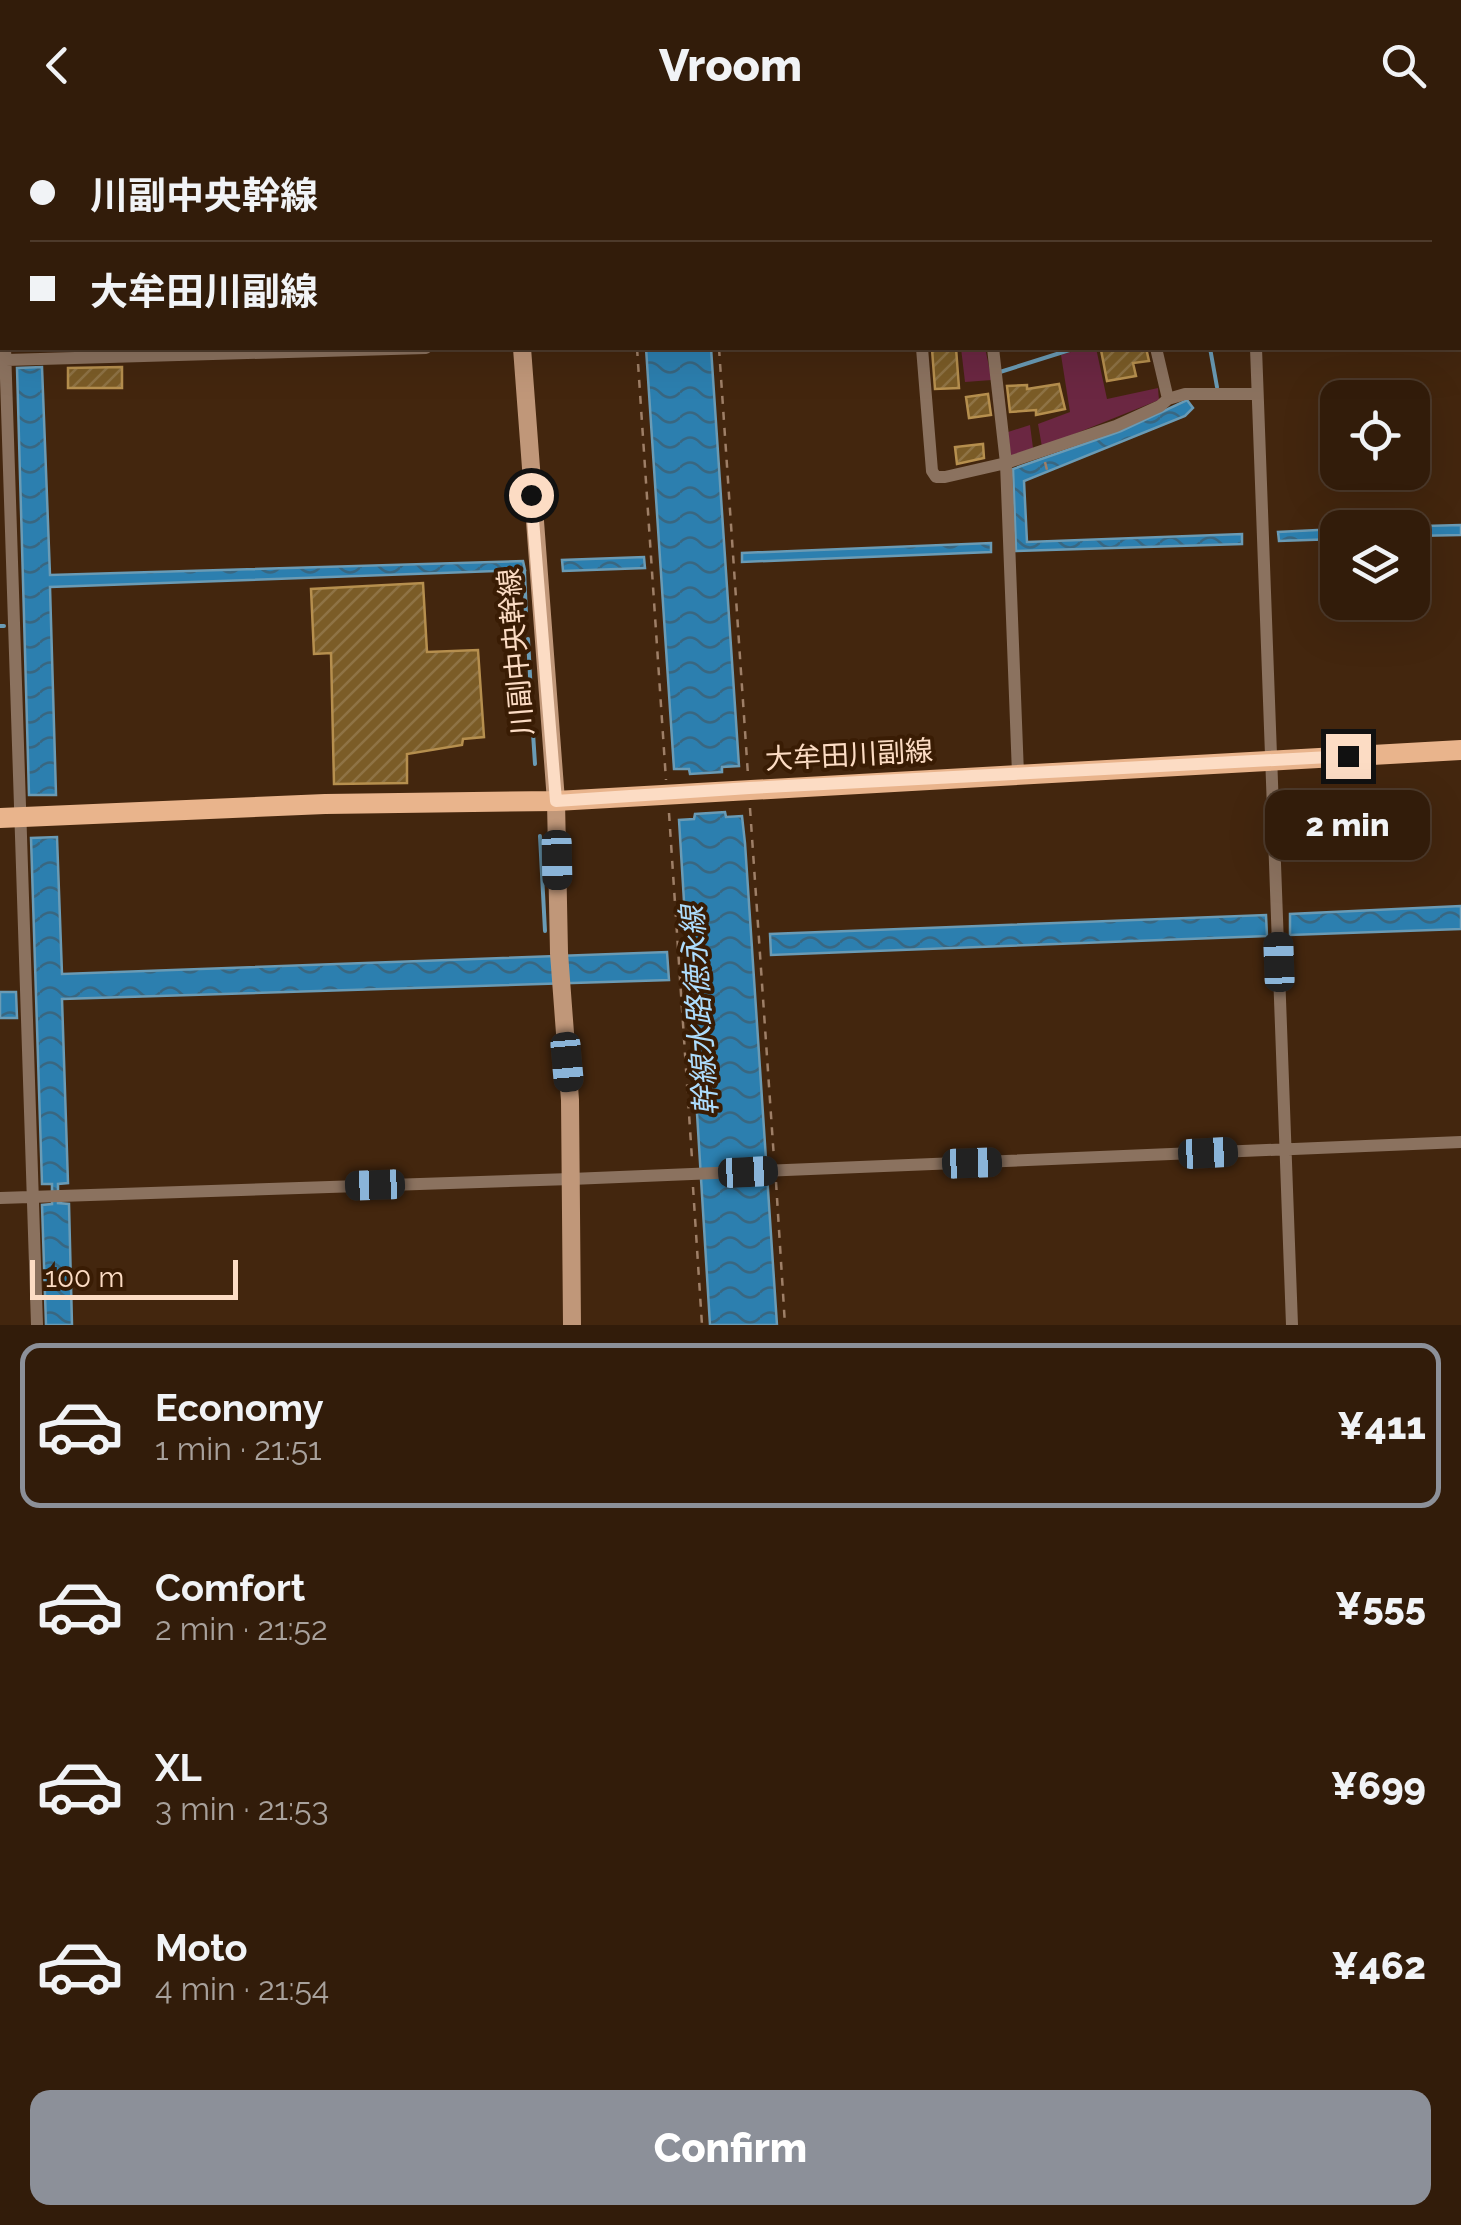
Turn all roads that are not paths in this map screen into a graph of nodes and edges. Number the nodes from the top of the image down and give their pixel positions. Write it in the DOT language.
graph roads {
  1 [pos="286,350"];
  2 [pos="522,350"];
  3 [pos="922,350"];
  4 [pos="992,350"];
  5 [pos="1156,350"];
  6 [pos="1256,350"];
  7 [pos="5,354"];
  8 [pos="1257,394"];
  9 [pos="1168,399"];
  10 [pos="4,430"];
  11 [pos="1006,463"];
  12 [pos="1461,750"];
  13 [pos="1272,761"];
  14 [pos="1018,774"];
  15 [pos="556,801"];
  16 [pos="22,817"];
  17 [pos="0,818"];
  18 [pos="1461,1142"];
  19 [pos="1286,1150"];
  20 [pos="571,1179"];
  21 [pos="32,1196"];
  22 [pos="0,1198"];
  23 [pos="37,1325"];
  24 [pos="572,1325"];
  25 [pos="1292,1325"];
  1 -- 7 [label="street"];
  2 -- 15 [label="street, 川副中央幹線"];
  3 -- 11 [label="street"];
  4 -- 11 [label="street"];
  5 -- 9 [label="street"];
  6 -- 8 [label="street"];
  7 -- 10 [label="street"];
  8 -- 9 [label="street"];
  8 -- 13 [label="street"];
  9 -- 11 [label="street"];
  10 -- 16 [label="street"];
  11 -- 14 [label="street"];
  12 -- 13 [label="main road, 大牟田川副線"];
  13 -- 14 [label="main road, 大牟田川副線"];
  13 -- 19 [label="street"];
  14 -- 15 [label="main road, 大牟田川副線"];
  15 -- 16 [label="main road, 大牟田川副線"];
  15 -- 20 [label="street, 川副中央幹線"];
  16 -- 17 [label="main road, 大牟田川副線"];
  16 -- 21 [label="street"];
  18 -- 19 [label="street"];
  19 -- 20 [label="street"];
  19 -- 25 [label="street"];
  20 -- 21 [label="street"];
  20 -- 24 [label="street"];
  21 -- 22 [label="street"];
  21 -- 23 [label="street"];
}
